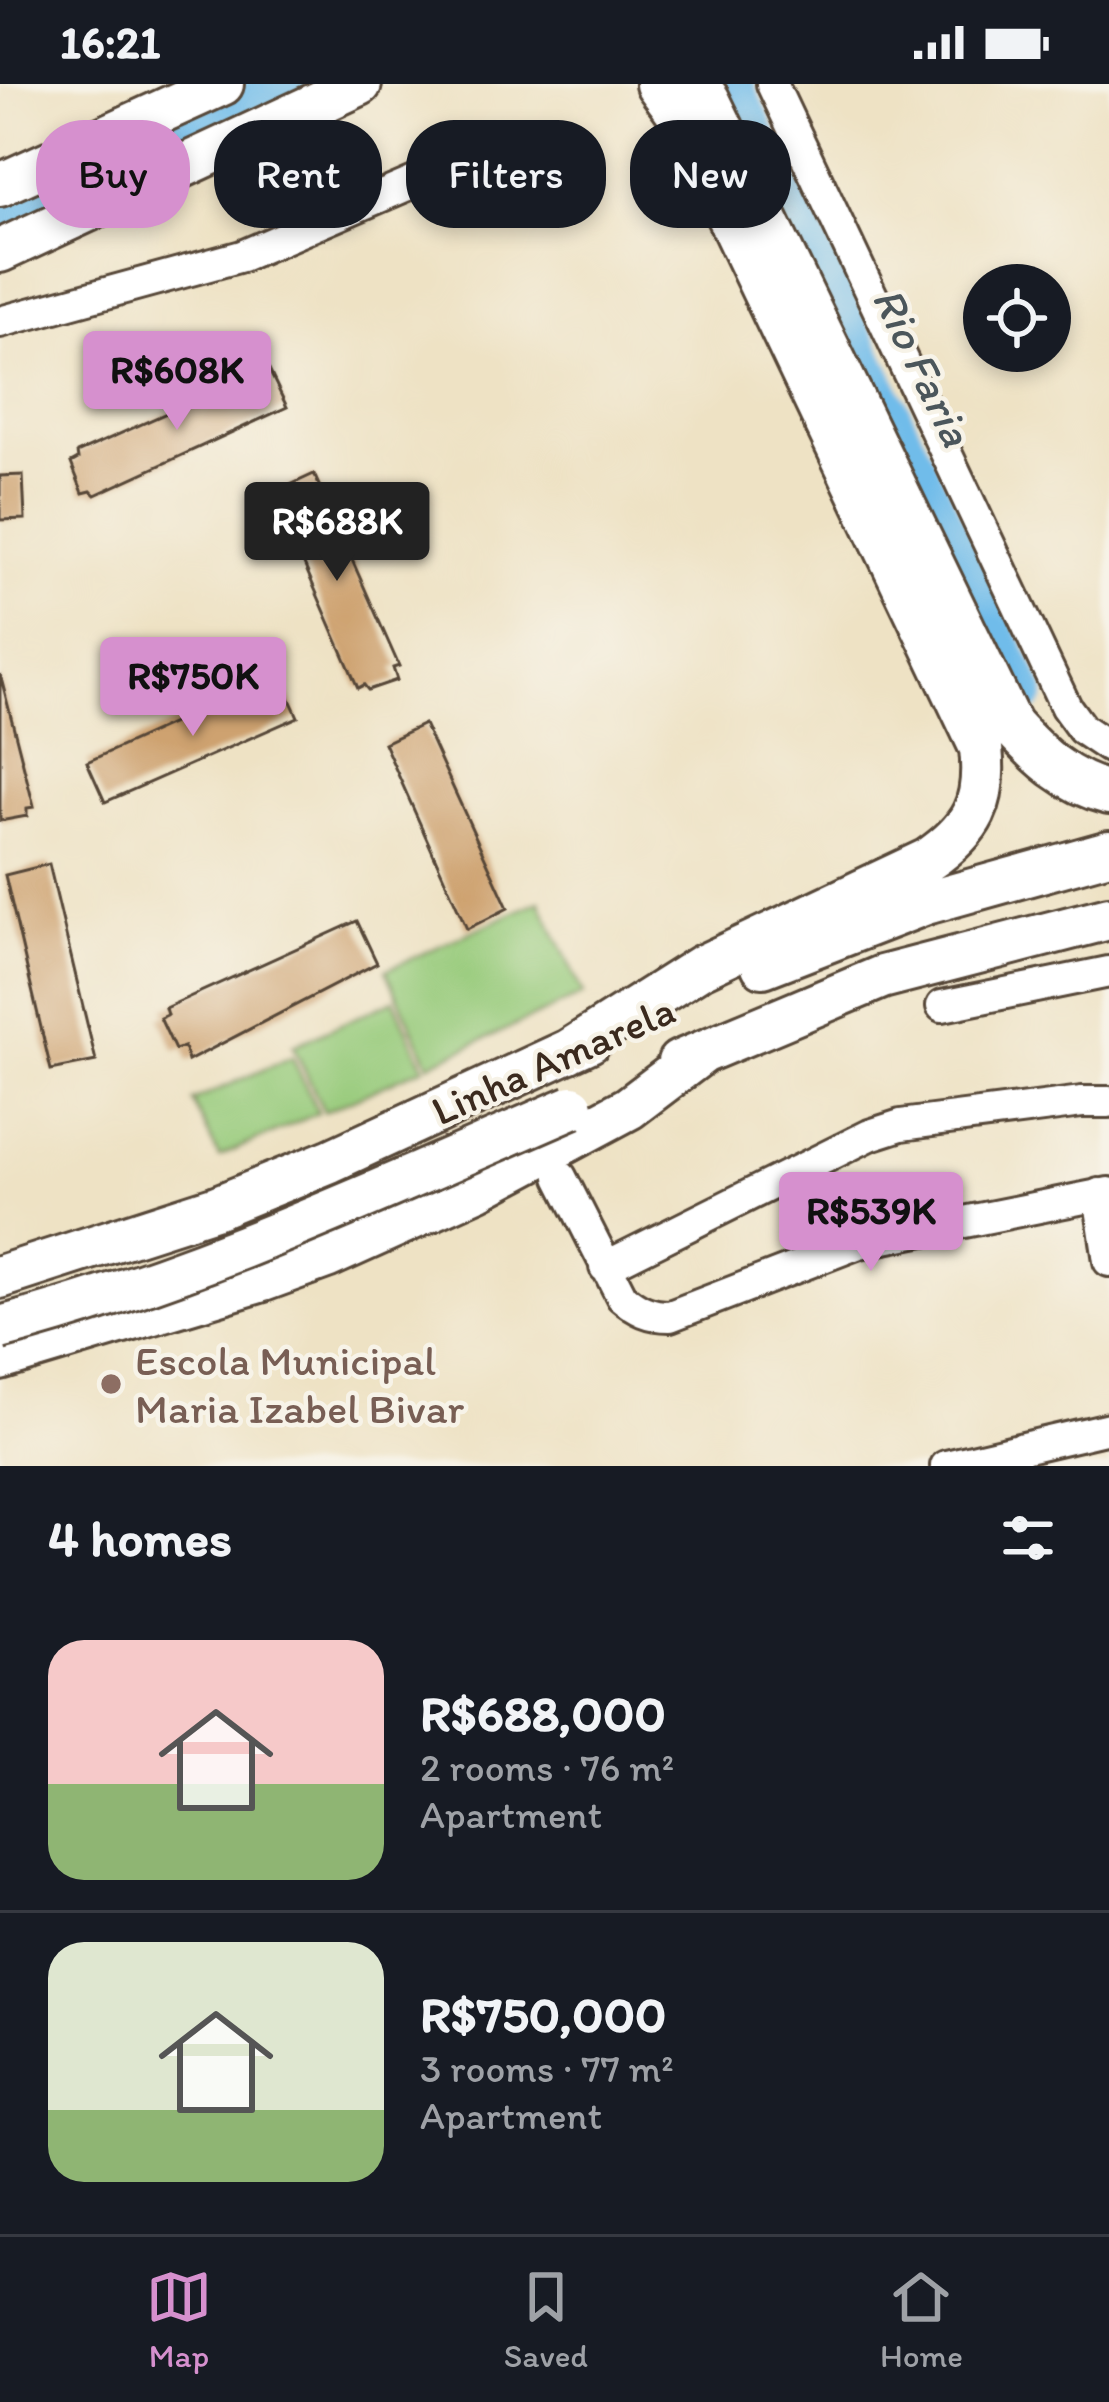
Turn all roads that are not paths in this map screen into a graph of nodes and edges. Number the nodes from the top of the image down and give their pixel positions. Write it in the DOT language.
graph roads {
  1 [pos="222,84"];
  2 [pos="360,84"];
  3 [pos="657,84"];
  4 [pos="697,84"];
  5 [pos="772,84"];
  6 [pos="0,185"];
  7 [pos="406,186"];
  8 [pos="0,251"];
  9 [pos="0,322"];
  10 [pos="843,419"];
  11 [pos="1109,747"];
  12 [pos="1109,793"];
  13 [pos="1109,852"];
  14 [pos="1109,918"];
  15 [pos="1109,972"];
  16 [pos="942,1006"];
  17 [pos="704,1052"];
  18 [pos="558,1056"];
  19 [pos="1109,1102"];
  20 [pos="561,1177"];
  21 [pos="1104,1194"];
  22 [pos="1109,1261"];
  23 [pos="604,1267"];
  24 [pos="0,1277"];
  25 [pos="0,1328"];
  26 [pos="0,1359"];
  27 [pos="1109,1429"];
  28 [pos="946,1466"];
  1 -- 6 [label="highway"];
  2 -- 8 [label="highway"];
  3 -- 10 [label="highway"];
  4 -- 10 [label="highway"];
  5 -- 11 [label="street"];
  7 -- 9 [label="street"];
  10 -- 12 [label="highway"];
  10 -- 18 [label="highway"];
  13 -- 18 [label="highway, Linha Amarela"];
  14 -- 17 [label="highway, Linha Amarela"];
  15 -- 16 [label="street"];
  17 -- 25 [label="highway, Linha Amarela, bridge"];
  17 -- 26 [label="highway"];
  18 -- 24 [label="highway, Linha Amarela"];
  19 -- 23 [label="street"];
  20 -- 23 [label="street"];
  21 -- 22 [label="street"];
  21 -- 23 [label="street"];
  27 -- 28 [label="street"];
}
